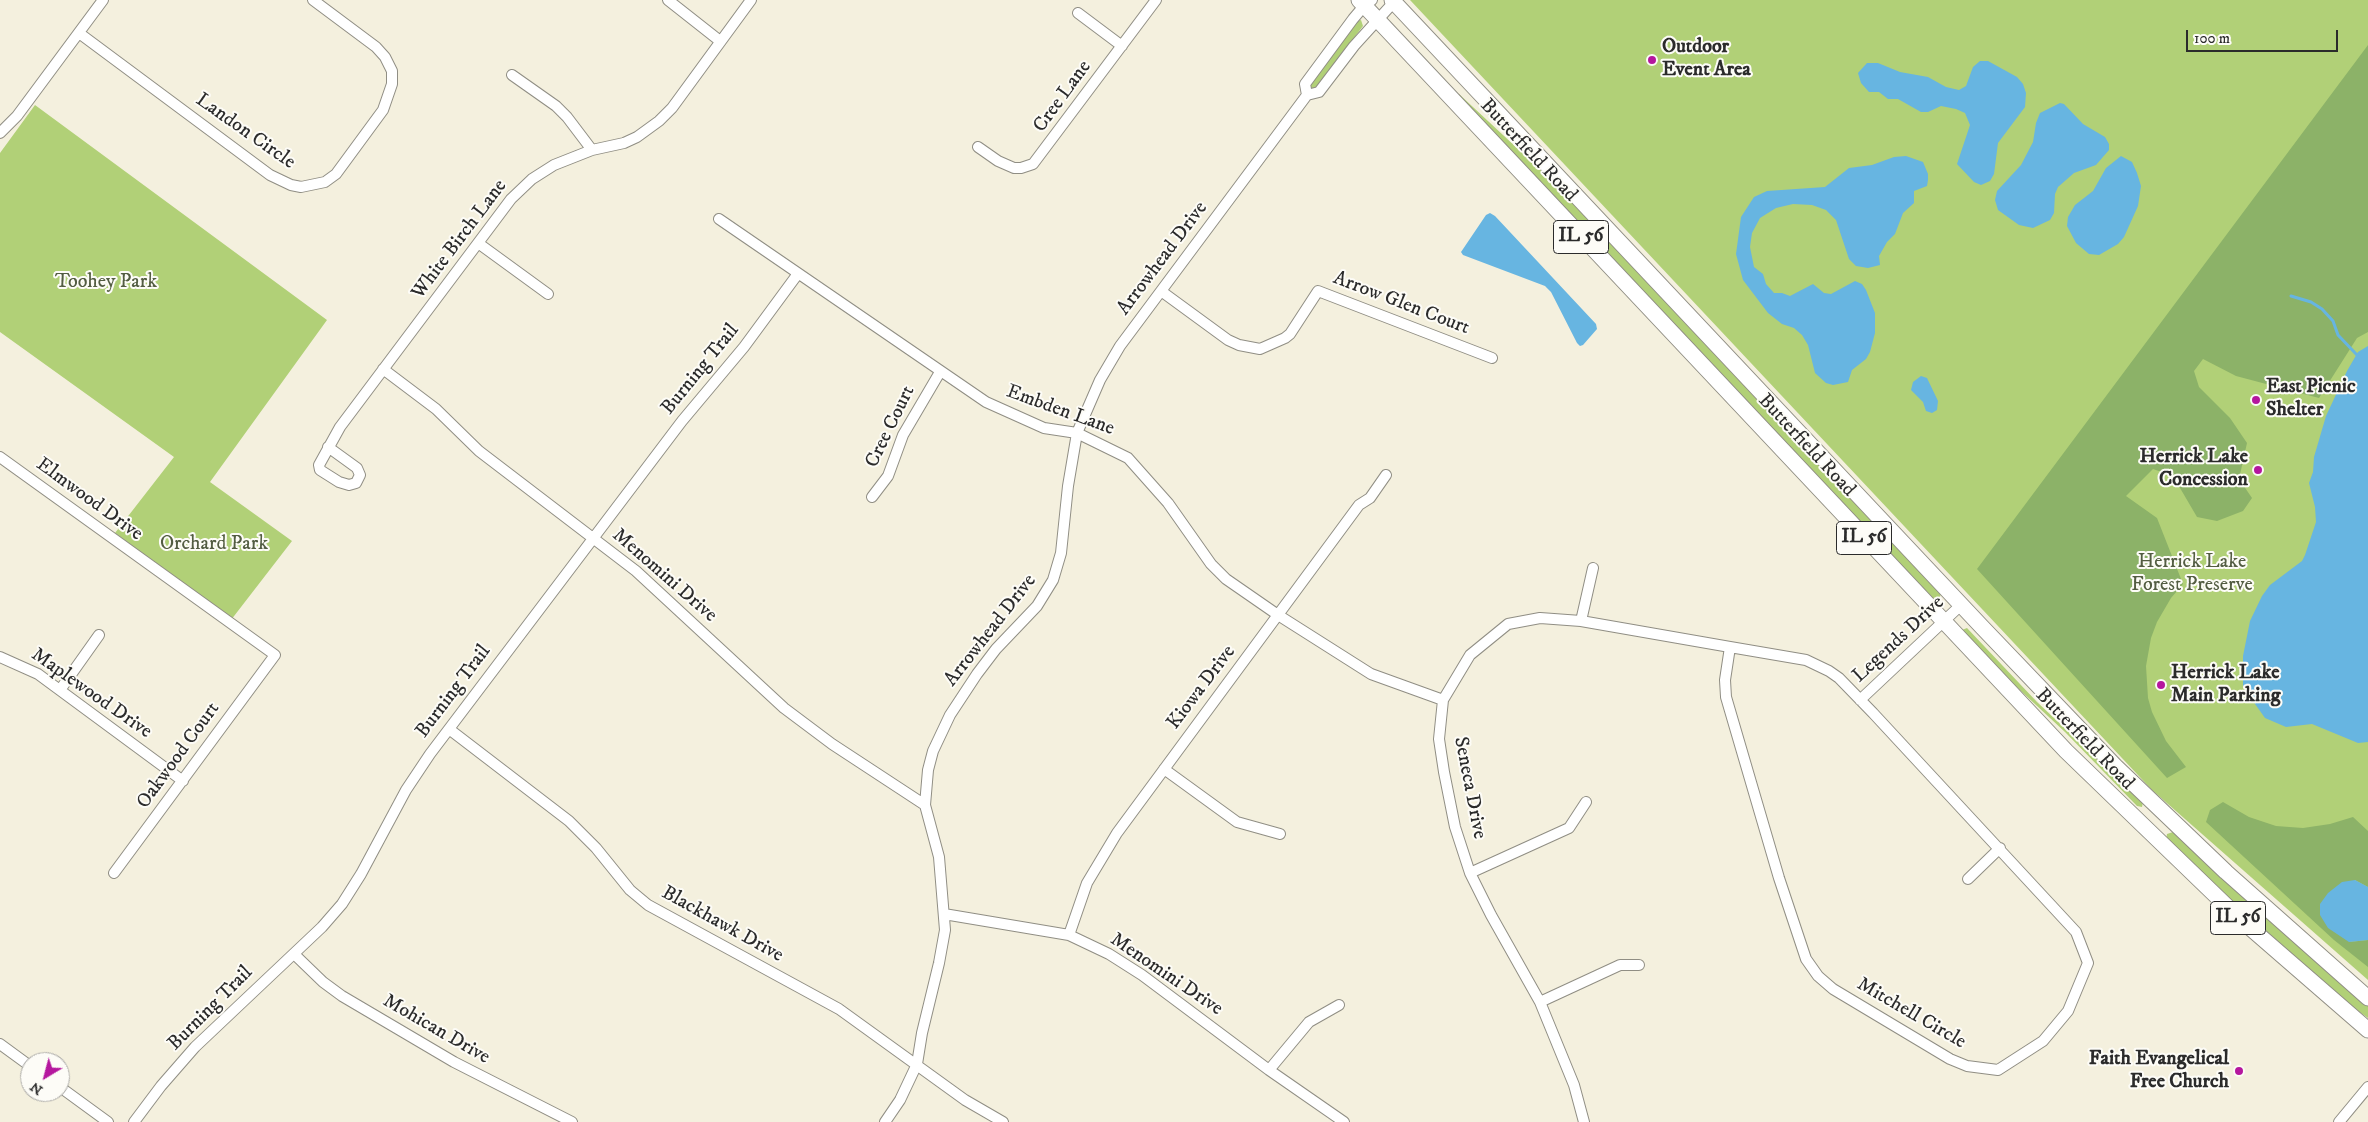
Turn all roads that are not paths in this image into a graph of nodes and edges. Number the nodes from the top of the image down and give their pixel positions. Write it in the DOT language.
graph roads {
  1 [pos="103,0"];
  2 [pos="313,0"];
  3 [pos="668,0"];
  4 [pos="751,0"];
  5 [pos="1156,0"];
  6 [pos="1393,1"];
  7 [pos="1365,2"];
  8 [pos="1078,13"];
  9 [pos="1377,20"];
  10 [pos="79,33"];
  11 [pos="720,41"];
  12 [pos="1122,46"];
  13 [pos="512,75"];
  14 [pos="1307,95"];
  15 [pos="0,133"];
  16 [pos="978,147"];
  17 [pos="592,150"];
  18 [pos="718,220"];
  19 [pos="478,244"];
  20 [pos="797,275"];
  21 [pos="1161,291"];
  22 [pos="548,294"];
  23 [pos="1492,358"];
  24 [pos="383,369"];
  25 [pos="940,372"];
  26 [pos="1077,433"];
  27 [pos="328,447"];
  28 [pos="0,458"];
  29 [pos="1386,475"];
  30 [pos="872,497"];
  31 [pos="593,538"];
  32 [pos="1593,568"];
  33 [pos="1961,605"];
  34 [pos="1278,615"];
  35 [pos="1581,621"];
  36 [pos="1943,622"];
  37 [pos="99,635"];
  38 [pos="1730,647"];
  39 [pos="0,657"];
  40 [pos="272,659"];
  41 [pos="60,690"];
  42 [pos="1443,700"];
  43 [pos="1860,700"];
  44 [pos="449,729"];
  45 [pos="1164,768"];
  46 [pos="183,781"];
  47 [pos="1586,802"];
  48 [pos="926,805"];
  49 [pos="1280,834"];
  50 [pos="2000,848"];
  51 [pos="114,872"];
  52 [pos="1470,873"];
  53 [pos="1968,880"];
  54 [pos="944,914"];
  55 [pos="1069,935"];
  56 [pos="294,954"];
  57 [pos="1639,965"];
  58 [pos="2368,998"];
  59 [pos="1540,1002"];
  60 [pos="1339,1004"];
  61 [pos="2368,1030"];
  62 [pos="0,1044"];
  63 [pos="20,1059"];
  64 [pos="917,1064"];
  65 [pos="1269,1070"];
  66 [pos="2368,1088"];
  67 [pos="70,1094"];
  68 [pos="108,1122"];
  69 [pos="134,1122"];
  70 [pos="572,1122"];
  71 [pos="885,1122"];
  72 [pos="1003,1122"];
  73 [pos="1344,1122"];
  74 [pos="1584,1122"];
  75 [pos="2339,1122"];
  1 -- 10 [label="street"];
  2 -- 10 [label="street, Landon Circle"];
  3 -- 11 [label="street"];
  4 -- 11 [label="street, White Birch Lane"];
  5 -- 12 [label="street, Cree Lane"];
  6 -- 9 [label="street, Arrowhead Drive"];
  6 -- 33 [label="main road, Butterfield Road / IL 56"];
  7 -- 9 [label="main road, Butterfield Road / IL 56"];
  7 -- 14 [label="street, Arrowhead Drive"];
  8 -- 12 [label="street"];
  9 -- 14 [label="street, Arrowhead Drive"];
  9 -- 36 [label="main road, Butterfield Road / IL 56"];
  10 -- 15 [label="street"];
  11 -- 17 [label="street, White Birch Lane"];
  12 -- 16 [label="street, Cree Lane"];
  13 -- 17 [label="street"];
  14 -- 21 [label="street, Arrowhead Drive"];
  17 -- 19 [label="street, White Birch Lane"];
  18 -- 20 [label="street, Embden Lane"];
  19 -- 22 [label="street"];
  19 -- 24 [label="street, White Birch Lane"];
  20 -- 25 [label="street, Embden Lane"];
  20 -- 31 [label="street, Burning Trail"];
  21 -- 23 [label="street, Arrow Glen Court"];
  21 -- 26 [label="street, Arrowhead Drive"];
  24 -- 27 [label="street, White Birch Lane"];
  24 -- 31 [label="street, Menomini Drive"];
  25 -- 26 [label="street, Embden Lane"];
  25 -- 30 [label="street, Cree Court"];
  26 -- 34 [label="street, Embden Lane"];
  26 -- 48 [label="street, Arrowhead Drive"];
  27 -- 27 [label="street, White Birch Lane"];
  28 -- 40 [label="street, Elmwood Drive"];
  29 -- 34 [label="street, Kiowa Drive"];
  31 -- 44 [label="street, Burning Trail"];
  31 -- 48 [label="street, Menomini Drive"];
  32 -- 35 [label="street"];
  33 -- 36 [label="street, Legends Drive"];
  33 -- 58 [label="main road, Butterfield Road / IL 56"];
  34 -- 42 [label="street, Embden Lane"];
  34 -- 45 [label="street, Kiowa Drive"];
  35 -- 38 [label="street, Seneca Drive"];
  35 -- 42 [label="street, Seneca Drive"];
  36 -- 43 [label="street, Legends Drive"];
  36 -- 61 [label="main road, Butterfield Road / IL 56"];
  37 -- 41 [label="street"];
  38 -- 43 [label="street, Mitchell Circle"];
  38 -- 50 [label="street, Mitchell Circle"];
  39 -- 41 [label="street, Maplewood Drive"];
  40 -- 46 [label="street, Oakwood Court"];
  41 -- 46 [label="street, Maplewood Drive"];
  42 -- 52 [label="street, Seneca Drive"];
  43 -- 50 [label="street, Mitchell Circle"];
  44 -- 56 [label="street, Burning Trail"];
  44 -- 64 [label="street, Blackhawk Drive"];
  45 -- 49 [label="street"];
  45 -- 55 [label="street, Kiowa Drive"];
  46 -- 51 [label="street, Oakwood Court"];
  47 -- 52 [label="street"];
  48 -- 54 [label="street, Arrowhead Drive"];
  50 -- 53 [label="street"];
  52 -- 59 [label="street, Seneca Drive"];
  54 -- 55 [label="street, Menomini Drive"];
  54 -- 64 [label="street, Arrowhead Drive"];
  55 -- 65 [label="street, Menomini Drive"];
  56 -- 69 [label="street, Burning Trail"];
  56 -- 70 [label="street, Mohican Drive"];
  57 -- 59 [label="street"];
  59 -- 74 [label="street, Seneca Drive"];
  60 -- 65 [label="street"];
  62 -- 63 [label="street"];
  64 -- 71 [label="street, Arrowhead Drive"];
  64 -- 72 [label="street, Blackhawk Drive"];
  65 -- 73 [label="street, Menomini Drive"];
  66 -- 75 [label="street"];
  67 -- 68 [label="street"];
}
